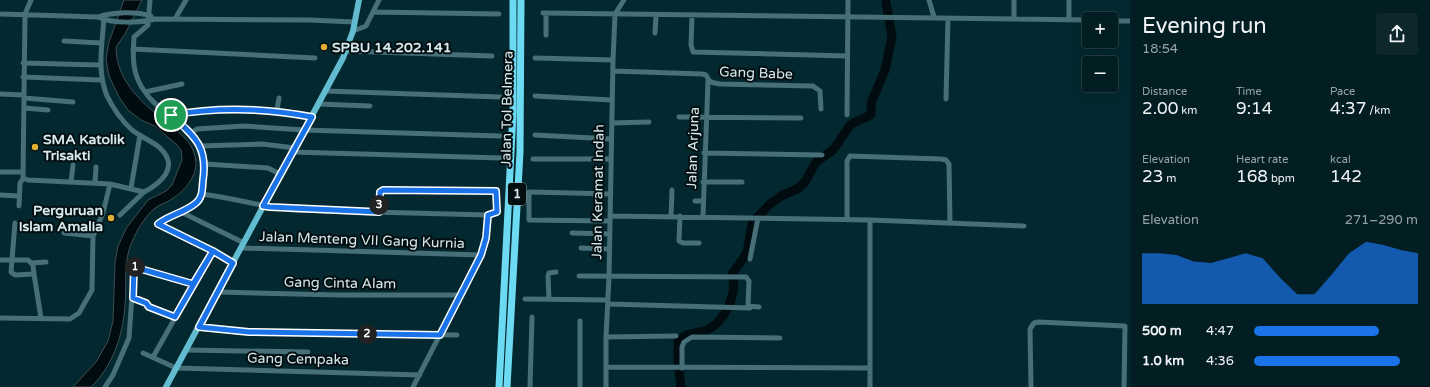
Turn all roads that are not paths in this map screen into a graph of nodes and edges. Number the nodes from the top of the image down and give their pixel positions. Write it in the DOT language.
graph roads {
  1 [pos="31,0"];
  2 [pos="150,0"];
  3 [pos="186,0"];
  4 [pos="359,0"];
  5 [pos="379,0"];
  6 [pos="513,0"];
  7 [pos="521,0"];
  8 [pos="624,0"];
  9 [pos="848,0"];
  10 [pos="929,0"];
  11 [pos="1014,0"];
  12 [pos="1070,0"];
  13 [pos="373,12"];
  14 [pos="0,14"];
  15 [pos="25,14"];
  16 [pos="499,14"];
  17 [pos="615,14"];
  18 [pos="656,15"];
  19 [pos="692,16"];
  20 [pos="102,17"];
  21 [pos="934,17"];
  22 [pos="149,18"];
  23 [pos="848,18"];
  24 [pos="948,18"];
  25 [pos="174,19"];
  26 [pos="1014,19"];
  27 [pos="1069,20"];
  28 [pos="1082,20"];
  29 [pos="1118,21"];
  30 [pos="1130,21"];
  31 [pos="354,22"];
  32 [pos="353,31"];
  33 [pos="655,33"];
  34 [pos="546,35"];
  35 [pos="64,41"];
  36 [pos="101,43"];
  37 [pos="133,49"];
  38 [pos="346,51"];
  39 [pos="492,56"];
  40 [pos="848,56"];
  41 [pos="315,58"];
  42 [pos="535,58"];
  43 [pos="613,60"];
  44 [pos="23,63"];
  45 [pos="99,66"];
  46 [pos="613,72"];
  47 [pos="23,77"];
  48 [pos="101,80"];
  49 [pos="708,81"];
  50 [pos="182,84"];
  51 [pos="326,91"];
  52 [pos="145,92"];
  53 [pos="0,94"];
  54 [pos="24,96"];
  55 [pos="535,96"];
  56 [pos="500,97"];
  57 [pos="279,98"];
  58 [pos="946,99"];
  59 [pos="612,100"];
  60 [pos="73,102"];
  61 [pos="318,104"];
  62 [pos="370,106"];
  63 [pos="24,108"];
  64 [pos="821,109"];
  65 [pos="48,110"];
  66 [pos="277,110"];
  67 [pos="171,115"];
  68 [pos="848,115"];
  69 [pos="706,116"];
  70 [pos="312,117"];
  71 [pos="679,117"];
  72 [pos="801,118"];
  73 [pos="649,122"];
  74 [pos="612,123"];
  75 [pos="304,130"];
  76 [pos="190,133"];
  77 [pos="140,135"];
  78 [pos="535,135"];
  79 [pos="500,136"];
  80 [pos="611,139"];
  81 [pos="200,146"];
  82 [pos="294,150"];
  83 [pos="704,153"];
  84 [pos="822,155"];
  85 [pos="501,158"];
  86 [pos="533,159"];
  87 [pos="612,159"];
  88 [pos="205,164"];
  89 [pos="73,165"];
  90 [pos="96,167"];
  91 [pos="0,172"];
  92 [pos="22,172"];
  93 [pos="280,174"];
  94 [pos="25,179"];
  95 [pos="71,182"];
  96 [pos="703,182"];
  97 [pos="742,182"];
  98 [pos="95,184"];
  99 [pos="110,184"];
  100 [pos="131,188"];
  101 [pos="672,190"];
  102 [pos="144,192"];
  103 [pos="202,194"];
  104 [pos="611,194"];
  105 [pos="0,196"];
  106 [pos="20,196"];
  107 [pos="695,201"];
  108 [pos="703,201"];
  109 [pos="19,206"];
  110 [pos="263,206"];
  111 [pos="68,209"];
  112 [pos="103,212"];
  113 [pos="181,212"];
  114 [pos="379,212"];
  115 [pos="120,215"];
  116 [pos="488,215"];
  117 [pos="671,216"];
  118 [pos="680,216"];
  119 [pos="703,216"];
  120 [pos="610,218"];
  121 [pos="758,218"];
  122 [pos="846,220"];
  123 [pos="870,220"];
  124 [pos="15,223"];
  125 [pos="950,223"];
  126 [pos="1024,226"];
  127 [pos="64,233"];
  128 [pos="572,233"];
  129 [pos="610,234"];
  130 [pos="93,236"];
  131 [pos="698,243"];
  132 [pos="243,246"];
  133 [pos="581,248"];
  134 [pos="609,249"];
  135 [pos="213,251"];
  136 [pos="481,255"];
  137 [pos="750,259"];
  138 [pos="0,260"];
  139 [pos="11,260"];
  140 [pos="46,262"];
  141 [pos="32,263"];
  142 [pos="233,263"];
  143 [pos="556,272"];
  144 [pos="34,274"];
  145 [pos="580,276"];
  146 [pos="609,276"];
  147 [pos="193,284"];
  148 [pos="218,292"];
  149 [pos="461,295"];
  150 [pos="133,298"];
  151 [pos="525,298"];
  152 [pos="549,299"];
  153 [pos="608,302"];
  154 [pos="759,307"];
  155 [pos="750,308"];
  156 [pos="175,317"];
  157 [pos="532,317"];
  158 [pos="0,318"];
  159 [pos="41,318"];
  160 [pos="580,321"];
  161 [pos="199,327"];
  162 [pos="440,335"];
  163 [pos="457,335"];
  164 [pos="676,336"];
  165 [pos="606,337"];
  166 [pos="780,338"];
  167 [pos="187,350"];
  168 [pos="308,352"];
  169 [pos="143,353"];
  170 [pos="153,356"];
  171 [pos="606,367"];
  172 [pos="176,368"];
  173 [pos="681,368"];
  174 [pos="869,368"];
  175 [pos="420,375"];
  176 [pos="105,387"];
  177 [pos="166,387"];
  178 [pos="413,387"];
  179 [pos="499,387"];
  180 [pos="507,387"];
  181 [pos="530,387"];
  182 [pos="580,387"];
  183 [pos="606,387"];
  184 [pos="870,387"];
  185 [pos="1031,387"];
  186 [pos="1124,387"];
  1 -- 15 [label="street"];
  2 -- 22 [label="street"];
  3 -- 25 [label="street"];
  4 -- 31 [label="main road"];
  5 -- 13 [label="street"];
  6 -- 179 [label="highway, Jalan Tol Belmera / 1"];
  7 -- 180 [label="highway, Jalan Tol Belmera / 1"];
  8 -- 17 [label="street"];
  9 -- 23 [label="street"];
  10 -- 21 [label="street"];
  11 -- 26 [label="street"];
  12 -- 27 [label="street"];
  13 -- 16 [label="street"];
  13 -- 32 [label="street"];
  14 -- 15 [label="street"];
  15 -- 20 [label="street"];
  15 -- 44 [label="street"];
  17 -- 18 [label="street"];
  17 -- 34 [label="street"];
  17 -- 43 [label="street, Jalan Keramat Indah"];
  18 -- 19 [label="street"];
  18 -- 33 [label="street"];
  19 -- 23 [label="street"];
  19 -- 40 [label="street"];
  20 -- 22 [label="street"];
  20 -- 22 [label="street"];
  20 -- 36 [label="street"];
  21 -- 23 [label="street"];
  21 -- 24 [label="street"];
  22 -- 25 [label="street"];
  22 -- 37 [label="street"];
  23 -- 40 [label="street"];
  24 -- 26 [label="street"];
  24 -- 58 [label="street"];
  25 -- 31 [label="street"];
  26 -- 27 [label="street"];
  27 -- 28 [label="street"];
  29 -- 30 [label="street"];
  31 -- 32 [label="main road"];
  32 -- 38 [label="main road"];
  35 -- 36 [label="street"];
  36 -- 45 [label="street"];
  37 -- 41 [label="street"];
  37 -- 52 [label="street"];
  38 -- 39 [label="street"];
  38 -- 51 [label="main road"];
  40 -- 68 [label="street"];
  42 -- 43 [label="street"];
  43 -- 46 [label="street, Jalan Keramat Indah"];
  44 -- 45 [label="street"];
  44 -- 47 [label="street"];
  45 -- 48 [label="street"];
  46 -- 49 [label="street, Gang Babe"];
  46 -- 59 [label="street, Jalan Keramat Indah"];
  47 -- 48 [label="street"];
  47 -- 54 [label="street"];
  48 -- 77 [label="street"];
  49 -- 64 [label="street, Gang Babe"];
  49 -- 69 [label="street, Jalan Arjuna"];
  50 -- 52 [label="street"];
  51 -- 56 [label="street"];
  51 -- 61 [label="main road"];
  52 -- 67 [label="street"];
  53 -- 54 [label="street"];
  54 -- 60 [label="street"];
  54 -- 63 [label="street"];
  55 -- 59 [label="street"];
  57 -- 66 [label="street"];
  59 -- 74 [label="street, Jalan Keramat Indah"];
  61 -- 62 [label="street"];
  61 -- 70 [label="main road"];
  63 -- 65 [label="street"];
  63 -- 92 [label="street"];
  66 -- 67 [label="street"];
  66 -- 70 [label="street"];
  67 -- 76 [label="street"];
  69 -- 71 [label="street"];
  69 -- 72 [label="street"];
  69 -- 83 [label="street, Jalan Arjuna"];
  70 -- 75 [label="main road"];
  73 -- 74 [label="street"];
  74 -- 80 [label="street, Jalan Keramat Indah"];
  75 -- 76 [label="street"];
  75 -- 79 [label="street"];
  75 -- 82 [label="main road"];
  76 -- 81 [label="street"];
  77 -- 100 [label="street"];
  77 -- 102 [label="street"];
  78 -- 80 [label="street"];
  80 -- 87 [label="street, Jalan Keramat Indah"];
  81 -- 82 [label="street"];
  81 -- 88 [label="street"];
  82 -- 85 [label="street"];
  82 -- 93 [label="main road"];
  83 -- 84 [label="street"];
  83 -- 96 [label="street, Jalan Arjuna"];
  86 -- 87 [label="street"];
  87 -- 104 [label="street, Jalan Keramat Indah"];
  88 -- 93 [label="street"];
  88 -- 103 [label="street"];
  89 -- 95 [label="street"];
  90 -- 98 [label="street"];
  91 -- 92 [label="street"];
  92 -- 94 [label="street"];
  93 -- 110 [label="main road"];
  94 -- 95 [label="street"];
  94 -- 106 [label="street"];
  95 -- 98 [label="street"];
  96 -- 97 [label="street"];
  96 -- 108 [label="street, Jalan Arjuna"];
  98 -- 99 [label="street"];
  99 -- 100 [label="street"];
  99 -- 112 [label="street"];
  100 -- 102 [label="street"];
  101 -- 117 [label="street"];
  102 -- 115 [label="street"];
  103 -- 110 [label="street"];
  103 -- 113 [label="street"];
  104 -- 120 [label="street, Jalan Keramat Indah"];
  104 -- 120 [label="street"];
  105 -- 106 [label="street"];
  106 -- 109 [label="street"];
  107 -- 108 [label="street"];
  108 -- 119 [label="street, Jalan Arjuna"];
  110 -- 114 [label="street"];
  110 -- 132 [label="main road"];
  111 -- 112 [label="street"];
  112 -- 130 [label="street"];
  113 -- 132 [label="street"];
  113 -- 135 [label="street"];
  114 -- 116 [label="street"];
  114 -- 116 [label="street"];
  116 -- 136 [label="street"];
  117 -- 118 [label="street"];
  117 -- 120 [label="street"];
  118 -- 119 [label="street"];
  118 -- 131 [label="street"];
  119 -- 121 [label="street"];
  120 -- 129 [label="street, Jalan Keramat Indah"];
  121 -- 122 [label="street"];
  121 -- 137 [label="street"];
  122 -- 123 [label="street"];
  122 -- 125 [label="street"];
  123 -- 125 [label="street"];
  123 -- 174 [label="street"];
  124 -- 139 [label="street"];
  125 -- 126 [label="street"];
  127 -- 130 [label="street"];
  128 -- 129 [label="street"];
  129 -- 134 [label="street, Jalan Keramat Indah"];
  130 -- 159 [label="street"];
  132 -- 136 [label="street, Jalan Menteng VII Gang Kurnia"];
  132 -- 142 [label="main road"];
  133 -- 134 [label="street"];
  134 -- 146 [label="street, Jalan Keramat Indah"];
  135 -- 142 [label="street"];
  135 -- 147 [label="street"];
  136 -- 149 [label="street"];
  138 -- 139 [label="street"];
  139 -- 141 [label="street"];
  139 -- 144 [label="street"];
  140 -- 141 [label="street"];
  141 -- 144 [label="street"];
  142 -- 148 [label="main road"];
  143 -- 152 [label="street"];
  144 -- 159 [label="street"];
  145 -- 146 [label="street"];
  146 -- 153 [label="street, Jalan Keramat Indah"];
  146 -- 155 [label="street"];
  147 -- 150 [label="street"];
  147 -- 156 [label="street"];
  148 -- 149 [label="street, Gang Cinta Alam"];
  148 -- 161 [label="main road"];
  149 -- 162 [label="street"];
  150 -- 156 [label="street"];
  150 -- 176 [label="street"];
  151 -- 152 [label="street"];
  152 -- 153 [label="street"];
  153 -- 155 [label="street"];
  153 -- 165 [label="street, Jalan Keramat Indah"];
  154 -- 155 [label="street"];
  156 -- 170 [label="street"];
  157 -- 181 [label="street"];
  158 -- 159 [label="street"];
  160 -- 182 [label="street"];
  161 -- 162 [label="street"];
  161 -- 167 [label="main road"];
  162 -- 163 [label="street"];
  162 -- 175 [label="street"];
  164 -- 165 [label="street"];
  165 -- 171 [label="street, Jalan Keramat Indah"];
  166 -- 173 [label="street"];
  167 -- 168 [label="street"];
  167 -- 172 [label="main road"];
  169 -- 170 [label="street"];
  170 -- 172 [label="street"];
  171 -- 173 [label="street"];
  171 -- 183 [label="street, Jalan Keramat Indah"];
  172 -- 175 [label="street, Gang Cempaka"];
  172 -- 177 [label="main road"];
  173 -- 174 [label="street"];
  174 -- 184 [label="street"];
  175 -- 178 [label="street"];
  185 -- 186 [label="street"];
}
